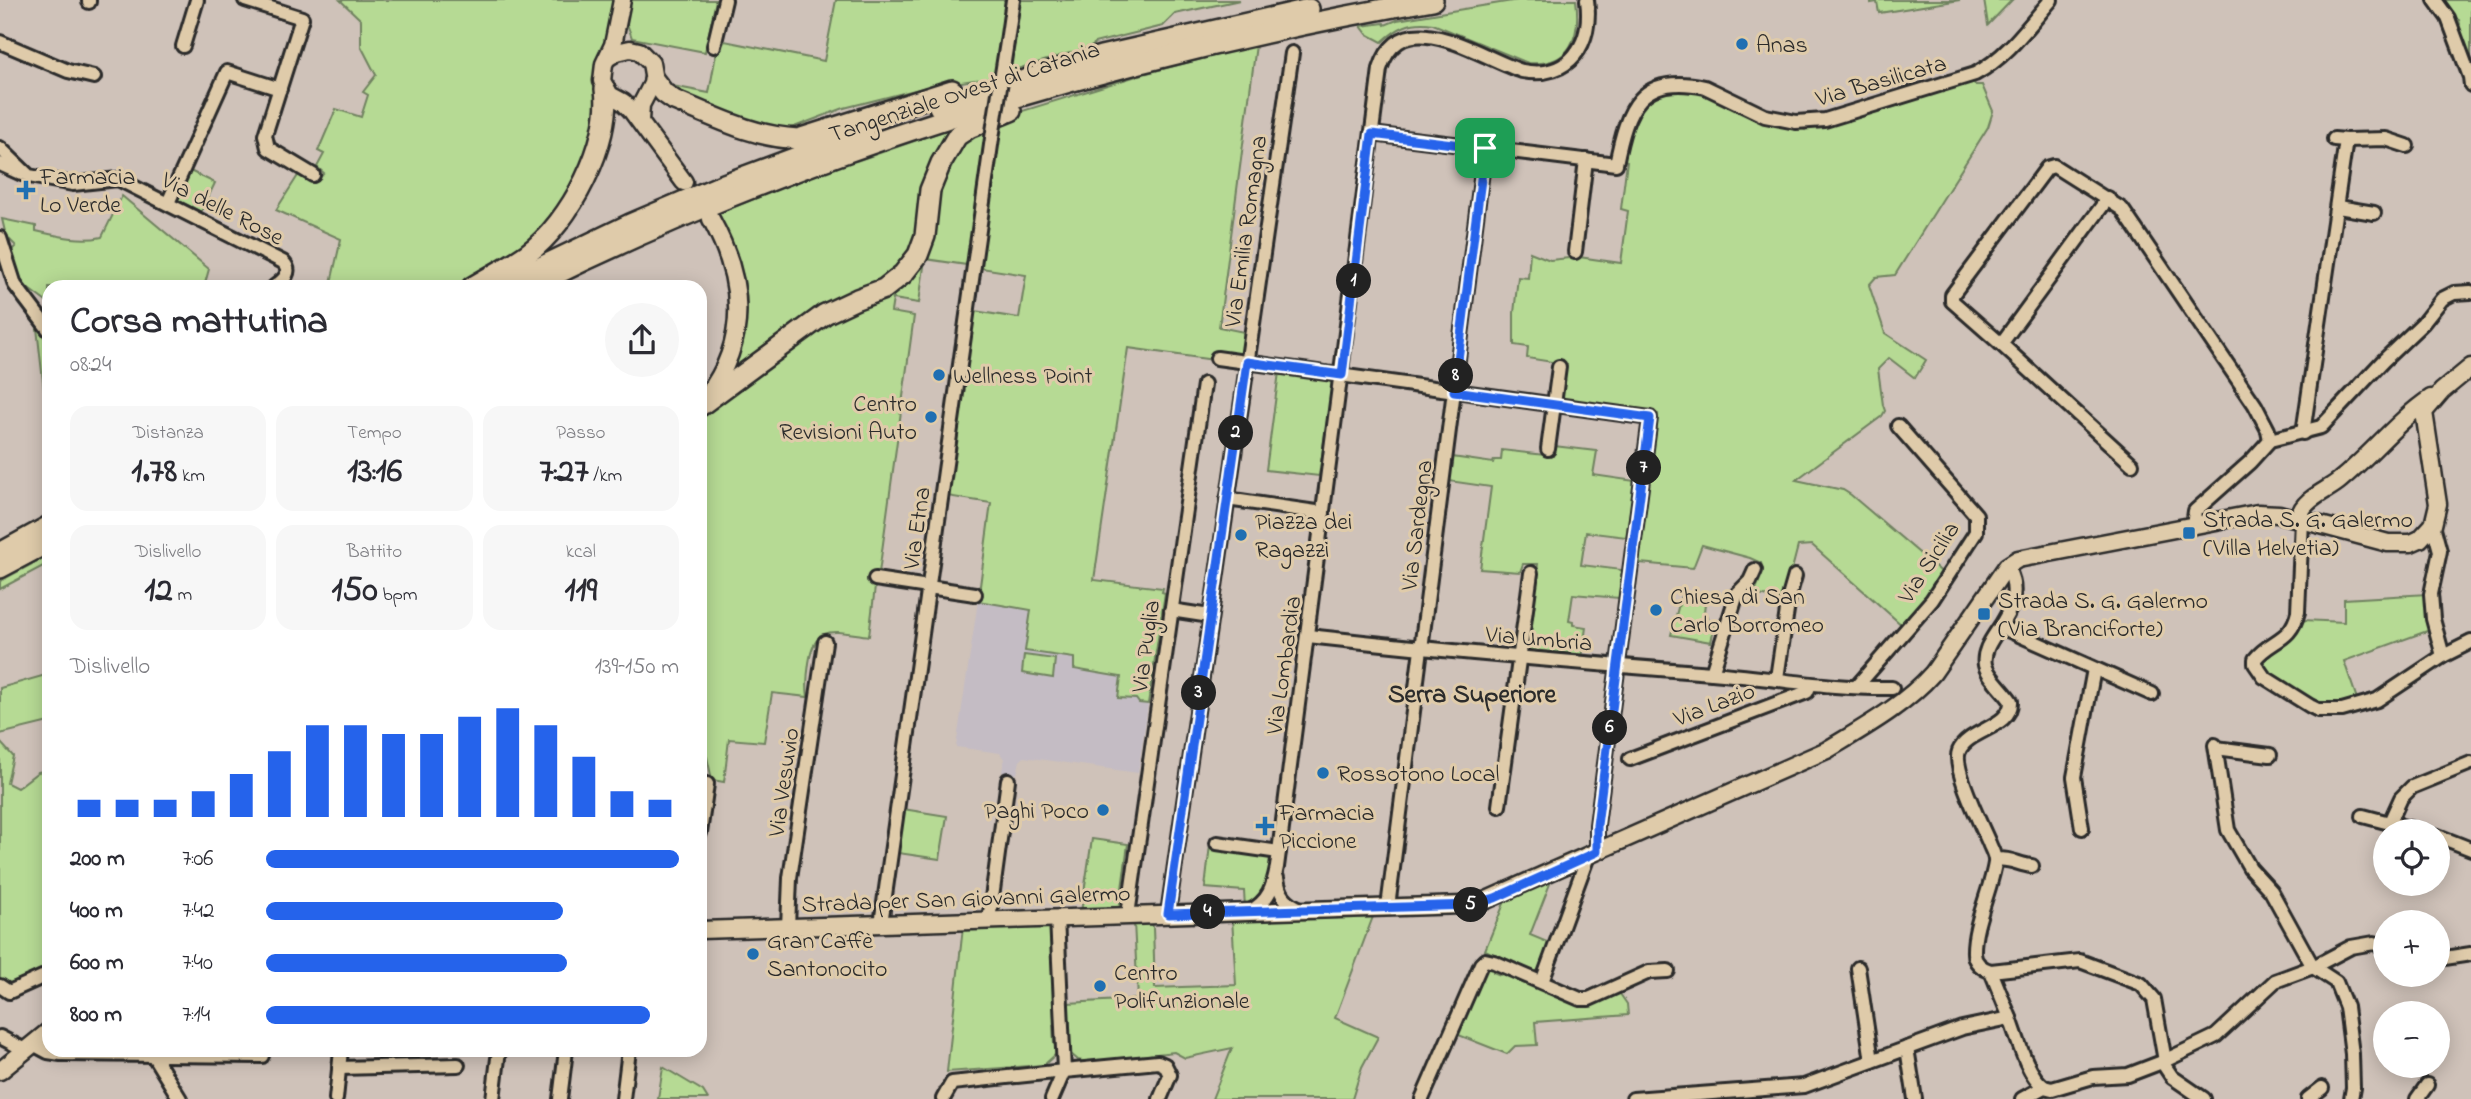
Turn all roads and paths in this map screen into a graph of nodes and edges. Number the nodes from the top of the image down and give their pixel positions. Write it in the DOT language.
graph roads {
  1 [pos="197,0"];
  2 [pos="245,0"];
  3 [pos="622,0"];
  4 [pos="725,0"];
  5 [pos="1013,0"];
  6 [pos="1358,0"];
  7 [pos="1433,0"];
  8 [pos="1587,0"];
  9 [pos="2051,0"];
  10 [pos="2435,0"];
  11 [pos="617,30"];
  12 [pos="1270,30"];
  13 [pos="0,42"];
  14 [pos="183,46"];
  15 [pos="714,46"];
  16 [pos="630,49"];
  17 [pos="1292,52"];
  18 [pos="609,57"];
  19 [pos="94,76"];
  20 [pos="1036,77"];
  21 [pos="654,80"];
  22 [pos="2471,85"];
  23 [pos="280,89"];
  24 [pos="605,89"];
  25 [pos="644,97"];
  26 [pos="623,102"];
  27 [pos="640,121"];
  28 [pos="1372,134"];
  29 [pos="2407,146"];
  30 [pos="0,148"];
  31 [pos="1485,148"];
  32 [pos="1586,160"];
  33 [pos="0,164"];
  34 [pos="29,176"];
  35 [pos="313,176"];
  36 [pos="684,182"];
  37 [pos="2108,198"];
  38 [pos="168,203"];
  39 [pos="2338,207"];
  40 [pos="2374,213"];
  41 [pos="712,219"];
  42 [pos="0,238"];
  43 [pos="1575,252"];
  44 [pos="5,272"];
  45 [pos="283,280"];
  46 [pos="484,280"];
  47 [pos="514,280"];
  48 [pos="545,280"];
  49 [pos="2471,292"];
  50 [pos="22,296"];
  51 [pos="42,309"];
  52 [pos="42,320"];
  53 [pos="2001,344"];
  54 [pos="1217,358"];
  55 [pos="1247,362"];
  56 [pos="1559,367"];
  57 [pos="2471,367"];
  58 [pos="1342,375"];
  59 [pos="1203,384"];
  60 [pos="1454,391"];
  61 [pos="2441,391"];
  62 [pos="707,395"];
  63 [pos="707,400"];
  64 [pos="1554,405"];
  65 [pos="2424,424"];
  66 [pos="1898,426"];
  67 [pos="2397,428"];
  68 [pos="2303,433"];
  69 [pos="2270,440"];
  70 [pos="1548,449"];
  71 [pos="2132,464"];
  72 [pos="1227,499"];
  73 [pos="2309,501"];
  74 [pos="1323,513"];
  75 [pos="2258,513"];
  76 [pos="2302,520"];
  77 [pos="2433,525"];
  78 [pos="2193,526"];
  79 [pos="42,530"];
  80 [pos="42,546"];
  81 [pos="0,553"];
  82 [pos="2007,566"];
  83 [pos="0,568"];
  84 [pos="1755,570"];
  85 [pos="1531,573"];
  86 [pos="1795,576"];
  87 [pos="875,579"];
  88 [pos="928,587"];
  89 [pos="975,594"];
  90 [pos="1171,610"];
  91 [pos="1210,616"];
  92 [pos="2001,627"];
  93 [pos="1308,636"];
  94 [pos="825,642"];
  95 [pos="2471,642"];
  96 [pos="1421,648"];
  97 [pos="2443,656"];
  98 [pos="1519,657"];
  99 [pos="1618,666"];
  100 [pos="2094,669"];
  101 [pos="1712,673"];
  102 [pos="1777,678"];
  103 [pos="1810,685"];
  104 [pos="1857,686"];
  105 [pos="1892,688"];
  106 [pos="2152,694"];
  107 [pos="2270,755"];
  108 [pos="1630,760"];
  109 [pos="2471,763"];
  110 [pos="1009,780"];
  111 [pos="1499,806"];
  112 [pos="2363,816"];
  113 [pos="2376,819"];
  114 [pos="2392,819"];
  115 [pos="2082,828"];
  116 [pos="2450,841"];
  117 [pos="1217,843"];
  118 [pos="2471,849"];
  119 [pos="1279,852"];
  120 [pos="1593,854"];
  121 [pos="1996,860"];
  122 [pos="2032,866"];
  123 [pos="1275,891"];
  124 [pos="1388,907"];
  125 [pos="1301,909"];
  126 [pos="1273,910"];
  127 [pos="1251,911"];
  128 [pos="1168,914"];
  129 [pos="1128,915"];
  130 [pos="1057,917"];
  131 [pos="989,920"];
  132 [pos="881,924"];
  133 [pos="788,927"];
  134 [pos="707,930"];
  135 [pos="2373,943"];
  136 [pos="2471,954"];
  137 [pos="2450,957"];
  138 [pos="2314,967"];
  139 [pos="1858,968"];
  140 [pos="1668,971"];
  141 [pos="1991,971"];
  142 [pos="42,977"];
  143 [pos="1542,982"];
  144 [pos="0,986"];
  145 [pos="2010,1018"];
  146 [pos="0,1037"];
  147 [pos="42,1037"];
  148 [pos="29,1047"];
  149 [pos="1907,1048"];
  150 [pos="42,1050"];
  151 [pos="154,1057"];
  152 [pos="341,1057"];
  153 [pos="498,1057"];
  154 [pos="565,1057"];
  155 [pos="627,1057"];
  156 [pos="1872,1061"];
  157 [pos="2164,1061"];
  158 [pos="458,1065"];
  159 [pos="340,1068"];
  160 [pos="0,1071"];
  161 [pos="1064,1071"];
  162 [pos="2427,1085"];
  163 [pos="2044,1087"];
  164 [pos="2322,1088"];
  165 [pos="2183,1093"];
  166 [pos="1782,1094"];
  167 [pos="1428,1096"];
  168 [pos="180,1099"];
  169 [pos="336,1099"];
  170 [pos="493,1099"];
  171 [pos="560,1099"];
  172 [pos="623,1099"];
  173 [pos="943,1099"];
  174 [pos="1052,1099"];
  175 [pos="1160,1099"];
  176 [pos="1633,1099"];
  177 [pos="1915,1099"];
  178 [pos="2022,1099"];
  179 [pos="2204,1099"];
  180 [pos="2308,1099"];
  181 [pos="2351,1099"];
  182 [pos="2417,1099"];
  1 -- 14 [label="street"];
  2 -- 23 [label="street"];
  3 -- 11 [label="main road"];
  4 -- 15 [label="street"];
  5 -- 88 [label="street, Via Etna, bridge"];
  6 -- 20 [label="highway, Tangenziale Ovest di Catania"];
  7 -- 12 [label="highway, Tangenziale Ovest di Catania"];
  8 -- 28 [label="street, Via Lombardia"];
  9 -- 32 [label="street, Via Basilicata"];
  10 -- 22 [label="street"];
  11 -- 16 [label="main road"];
  11 -- 18 [label="main road"];
  12 -- 48 [label="highway, Tangenziale Ovest di Catania"];
  12 -- 63 [label="highway"];
  13 -- 19 [label="street"];
  16 -- 18 [label="main road"];
  16 -- 21 [label="main road"];
  17 -- 55 [label="street, Via Emilia Romagna"];
  18 -- 24 [label="main road"];
  20 -- 21 [label="highway"];
  20 -- 47 [label="highway, Tangenziale Ovest di Catania"];
  21 -- 25 [label="main road"];
  23 -- 35 [label="street"];
  23 -- 38 [label="street"];
  24 -- 26 [label="main road"];
  24 -- 46 [label="highway"];
  25 -- 26 [label="main road"];
  25 -- 27 [label="main road"];
  26 -- 27 [label="main road"];
  27 -- 36 [label="main road"];
  28 -- 31 [label="street, Via Basilicata"];
  28 -- 58 [label="street, Via Lombardia"];
  29 -- 39 [label="street"];
  30 -- 34 [label="street"];
  31 -- 32 [label="street, Via Basilicata"];
  31 -- 60 [label="street, Via Sardegna"];
  32 -- 43 [label="street"];
  33 -- 34 [label="street, Via delle Rose"];
  34 -- 38 [label="street, Via delle Rose"];
  37 -- 53 [label="street"];
  37 -- 53 [label="street"];
  37 -- 69 [label="street"];
  38 -- 45 [label="street, Via delle Rose"];
  39 -- 40 [label="street"];
  39 -- 68 [label="street"];
  41 -- 62 [label="main road"];
  42 -- 44 [label="street"];
  44 -- 50 [label="street"];
  49 -- 68 [label="street"];
  50 -- 51 [label="street"];
  50 -- 52 [label="street"];
  53 -- 71 [label="street"];
  54 -- 55 [label="street"];
  55 -- 58 [label="street"];
  55 -- 72 [label="street, Via Emilia Romagna"];
  56 -- 64 [label="street"];
  57 -- 61 [label="main road"];
  58 -- 60 [label="street"];
  58 -- 74 [label="street, Via Lombardia"];
  59 -- 90 [label="street, Via Puglia"];
  60 -- 64 [label="street"];
  60 -- 96 [label="street, Via Sardegna"];
  61 -- 65 [label="main road"];
  61 -- 67 [label="main road"];
  64 -- 70 [label="street"];
  64 -- 99 [label="street"];
  65 -- 67 [label="main road"];
  65 -- 77 [label="main road"];
  66 -- 104 [label="street, Via Sicilia"];
  67 -- 73 [label="main road"];
  68 -- 69 [label="street"];
  69 -- 78 [label="street"];
  72 -- 74 [label="street"];
  72 -- 91 [label="street, Via Emilia Romagna"];
  73 -- 75 [label="main road"];
  73 -- 76 [label="main road"];
  74 -- 93 [label="street, Via Lombardia"];
  75 -- 76 [label="main road"];
  75 -- 78 [label="main road"];
  76 -- 77 [label="main road"];
  76 -- 97 [label="street"];
  77 -- 97 [label="street"];
  78 -- 82 [label="main road"];
  79 -- 81 [label="highway"];
  80 -- 83 [label="highway"];
  82 -- 92 [label="street"];
  82 -- 120 [label="main road, Strada per San Giovanni Galermo"];
  84 -- 101 [label="street"];
  85 -- 98 [label="street"];
  86 -- 102 [label="street"];
  87 -- 88 [label="street"];
  88 -- 89 [label="street"];
  88 -- 132 [label="street, Via Etna"];
  90 -- 91 [label="street"];
  90 -- 129 [label="street, Via Puglia"];
  91 -- 128 [label="street, Via Emilia Romagna"];
  92 -- 100 [label="street"];
  92 -- 121 [label="street"];
  93 -- 96 [label="street, Via Umbria"];
  93 -- 119 [label="street, Via Lombardia"];
  94 -- 133 [label="street, Via Vesuvio"];
  95 -- 97 [label="street"];
  96 -- 98 [label="street, Via Umbria"];
  96 -- 124 [label="street, Via Sardegna"];
  98 -- 99 [label="street, Via Umbria"];
  98 -- 111 [label="street"];
  99 -- 101 [label="street, Via Umbria"];
  99 -- 120 [label="street"];
  100 -- 106 [label="street"];
  100 -- 115 [label="street"];
  101 -- 102 [label="street, Via Umbria"];
  102 -- 103 [label="street, Via Umbria"];
  103 -- 104 [label="street, Via Umbria"];
  103 -- 108 [label="street, Via Lazio"];
  104 -- 105 [label="street, Via Umbria"];
  107 -- 138 [label="street"];
  109 -- 114 [label="street"];
  110 -- 131 [label="street"];
  112 -- 113 [label="street"];
  116 -- 118 [label="street"];
  117 -- 119 [label="street"];
  119 -- 123 [label="street, Via Lombardia"];
  120 -- 124 [label="main road, Strada per San Giovanni Galermo"];
  120 -- 143 [label="street"];
  121 -- 122 [label="street"];
  121 -- 141 [label="street"];
  123 -- 125 [label="street"];
  123 -- 126 [label="street"];
  123 -- 127 [label="street"];
  124 -- 125 [label="main road, Strada per San Giovanni Galermo"];
  125 -- 126 [label="main road, Strada per San Giovanni Galermo"];
  126 -- 127 [label="main road, Strada per San Giovanni Galermo"];
  127 -- 128 [label="main road, Strada per San Giovanni Galermo"];
  128 -- 129 [label="main road, Strada per San Giovanni Galermo"];
  129 -- 130 [label="main road, Strada per San Giovanni Galermo"];
  130 -- 131 [label="main road, Strada per San Giovanni Galermo"];
  130 -- 161 [label="street"];
  131 -- 132 [label="main road, Strada per San Giovanni Galermo"];
  132 -- 133 [label="main road, Strada per San Giovanni Galermo"];
  133 -- 134 [label="main road, Strada per San Giovanni Galermo"];
  135 -- 138 [label="street"];
  136 -- 137 [label="street"];
  138 -- 157 [label="street"];
  138 -- 181 [label="street"];
  139 -- 156 [label="street"];
  140 -- 143 [label="street"];
  141 -- 145 [label="street"];
  141 -- 157 [label="street"];
  142 -- 144 [label="street"];
  143 -- 167 [label="street"];
  145 -- 149 [label="street"];
  145 -- 163 [label="street"];
  146 -- 148 [label="street"];
  147 -- 148 [label="main road"];
  148 -- 150 [label="street"];
  148 -- 160 [label="main road"];
  149 -- 156 [label="street"];
  149 -- 177 [label="street"];
  151 -- 168 [label="street"];
  152 -- 159 [label="street"];
  153 -- 170 [label="street"];
  154 -- 171 [label="street"];
  155 -- 172 [label="street"];
  156 -- 166 [label="street"];
  157 -- 163 [label="street"];
  157 -- 165 [label="street"];
  158 -- 159 [label="street"];
  159 -- 169 [label="street"];
  161 -- 173 [label="street"];
  161 -- 174 [label="street"];
  161 -- 175 [label="street"];
  162 -- 182 [label="street"];
  163 -- 178 [label="street"];
  164 -- 180 [label="street"];
  165 -- 179 [label="street"];
  166 -- 176 [label="street"];
}
